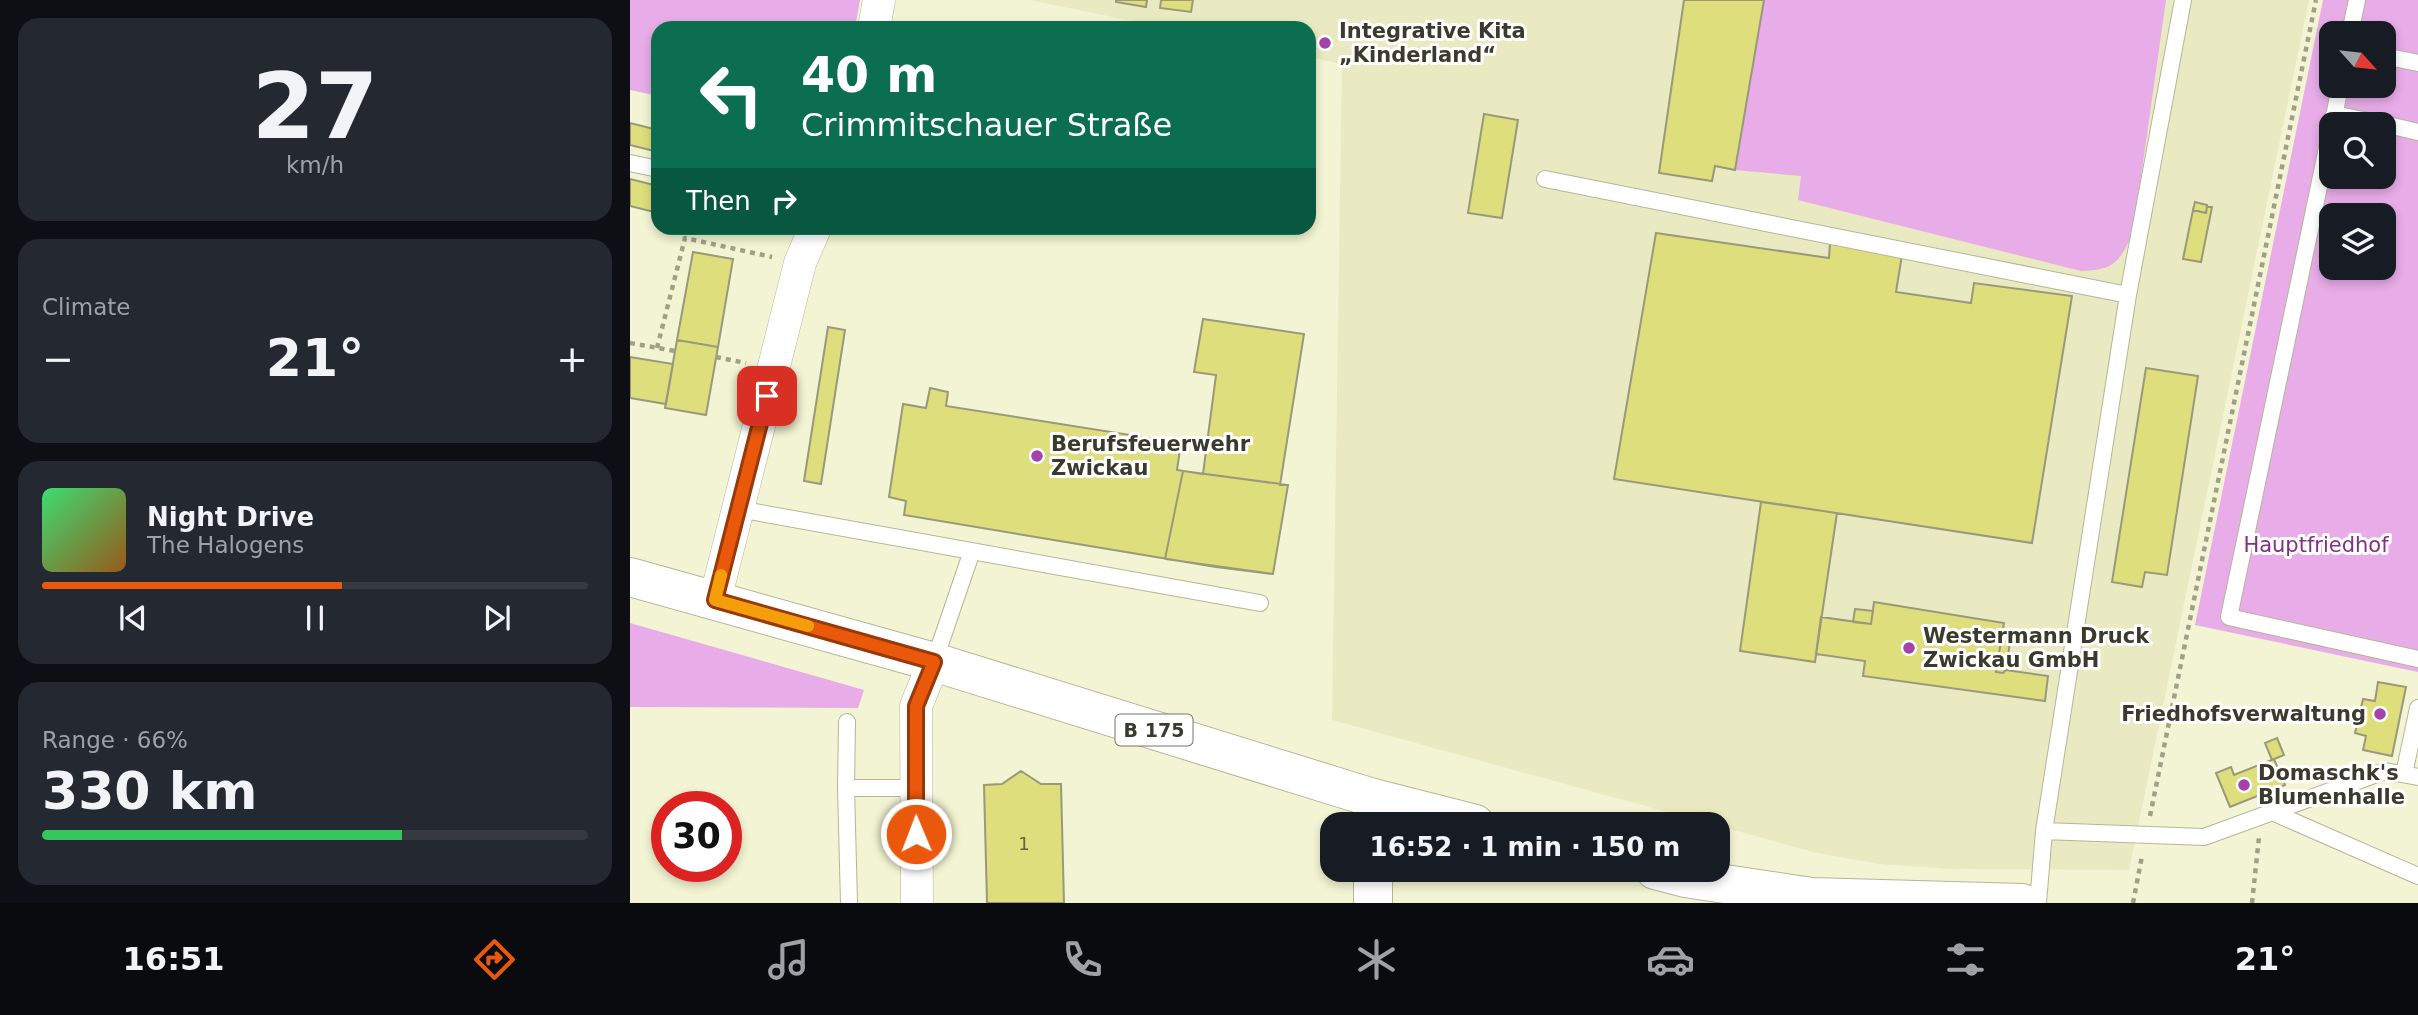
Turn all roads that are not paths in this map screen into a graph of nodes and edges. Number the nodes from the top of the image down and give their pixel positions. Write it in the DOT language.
graph roads {
  1 [pos="878,0"];
  2 [pos="2183,0"];
  3 [pos="2357,0"];
  4 [pos="875,21"];
  5 [pos="2353,21"];
  6 [pos="2396,58"];
  7 [pos="2418,63"];
  8 [pos="2396,127"];
  9 [pos="2418,132"];
  10 [pos="630,163"];
  11 [pos="651,168"];
  12 [pos="1545,179"];
  13 [pos="2319,185"];
  14 [pos="812,235"];
  15 [pos="2128,295"];
  16 [pos="738,509"];
  17 [pos="972,551"];
  18 [pos="630,577"];
  19 [pos="715,600"];
  20 [pos="1260,603"];
  21 [pos="2418,659"];
  22 [pos="934,662"];
  23 [pos="2418,708"];
  24 [pos="847,722"];
  25 [pos="2411,776"];
  26 [pos="846,788"];
  27 [pos="916,788"];
  28 [pos="1373,811"];
  29 [pos="2267,814"];
  30 [pos="2044,831"];
  31 [pos="2418,876"];
  32 [pos="1373,882"];
  33 [pos="1713,882"];
  34 [pos="1812,900"];
  35 [pos="849,903"];
  36 [pos="917,903"];
  37 [pos="1373,903"];
  38 [pos="2022,903"];
  39 [pos="2038,903"];
  1 -- 4 [label="street"];
  2 -- 15 [label="lane"];
  3 -- 5 [label="lane"];
  6 -- 7 [label="lane"];
  8 -- 9 [label="lane"];
  10 -- 11 [label="lane"];
  12 -- 15 [label="lane"];
  13 -- 21 [label="lane"];
  14 -- 16 [label="street"];
  15 -- 30 [label="lane"];
  16 -- 17 [label="lane"];
  16 -- 19 [label="street"];
  17 -- 20 [label="lane"];
  17 -- 22 [label="lane"];
  18 -- 19 [label="main road, B 175"];
  19 -- 22 [label="main road, B 175"];
  22 -- 27 [label="street"];
  22 -- 28 [label="main road, B 175"];
  23 -- 25 [label="lane"];
  24 -- 26 [label="lane"];
  25 -- 29 [label="lane"];
  26 -- 27 [label="lane"];
  26 -- 35 [label="lane"];
  27 -- 36 [label="street"];
  29 -- 30 [label="lane"];
  29 -- 31 [label="lane"];
  30 -- 39 [label="lane"];
  32 -- 37 [label="main road"];
  33 -- 34 [label="main road"];
  34 -- 38 [label="main road"];
}
